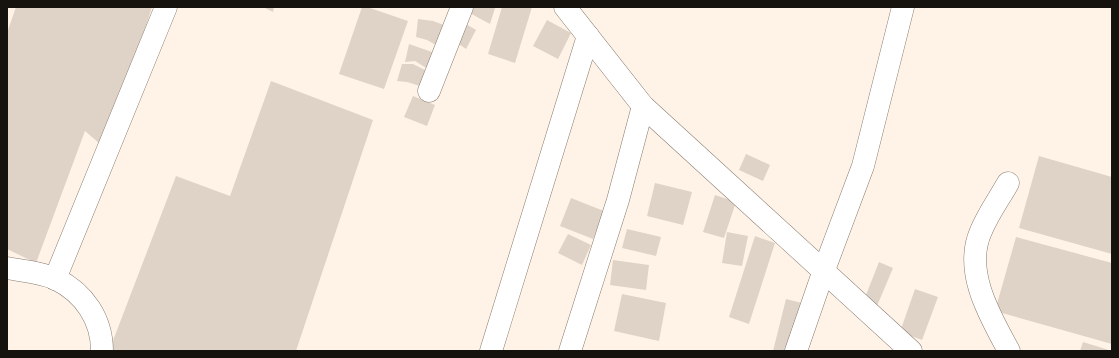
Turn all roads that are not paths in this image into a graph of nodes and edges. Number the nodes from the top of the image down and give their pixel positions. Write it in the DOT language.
graph roads {
  1 [pos="166,7"];
  2 [pos="462,7"];
  3 [pos="565,7"];
  4 [pos="903,7"];
  5 [pos="588,36"];
  6 [pos="429,91"];
  7 [pos="643,106"];
  8 [pos="1008,183"];
  9 [pos="7,268"];
  10 [pos="824,270"];
  11 [pos="55,279"];
  12 [pos="102,351"];
  13 [pos="491,351"];
  14 [pos="570,351"];
  15 [pos="796,351"];
  16 [pos="911,351"];
  17 [pos="1009,351"];
  1 -- 11 [label="street"];
  2 -- 6 [label="street"];
  3 -- 5 [label="street"];
  4 -- 10 [label="street"];
  5 -- 7 [label="street"];
  5 -- 13 [label="street"];
  7 -- 10 [label="street"];
  7 -- 14 [label="street"];
  8 -- 17 [label="street"];
  9 -- 11 [label="street"];
  10 -- 15 [label="street"];
  10 -- 16 [label="street"];
  11 -- 12 [label="street"];
}
